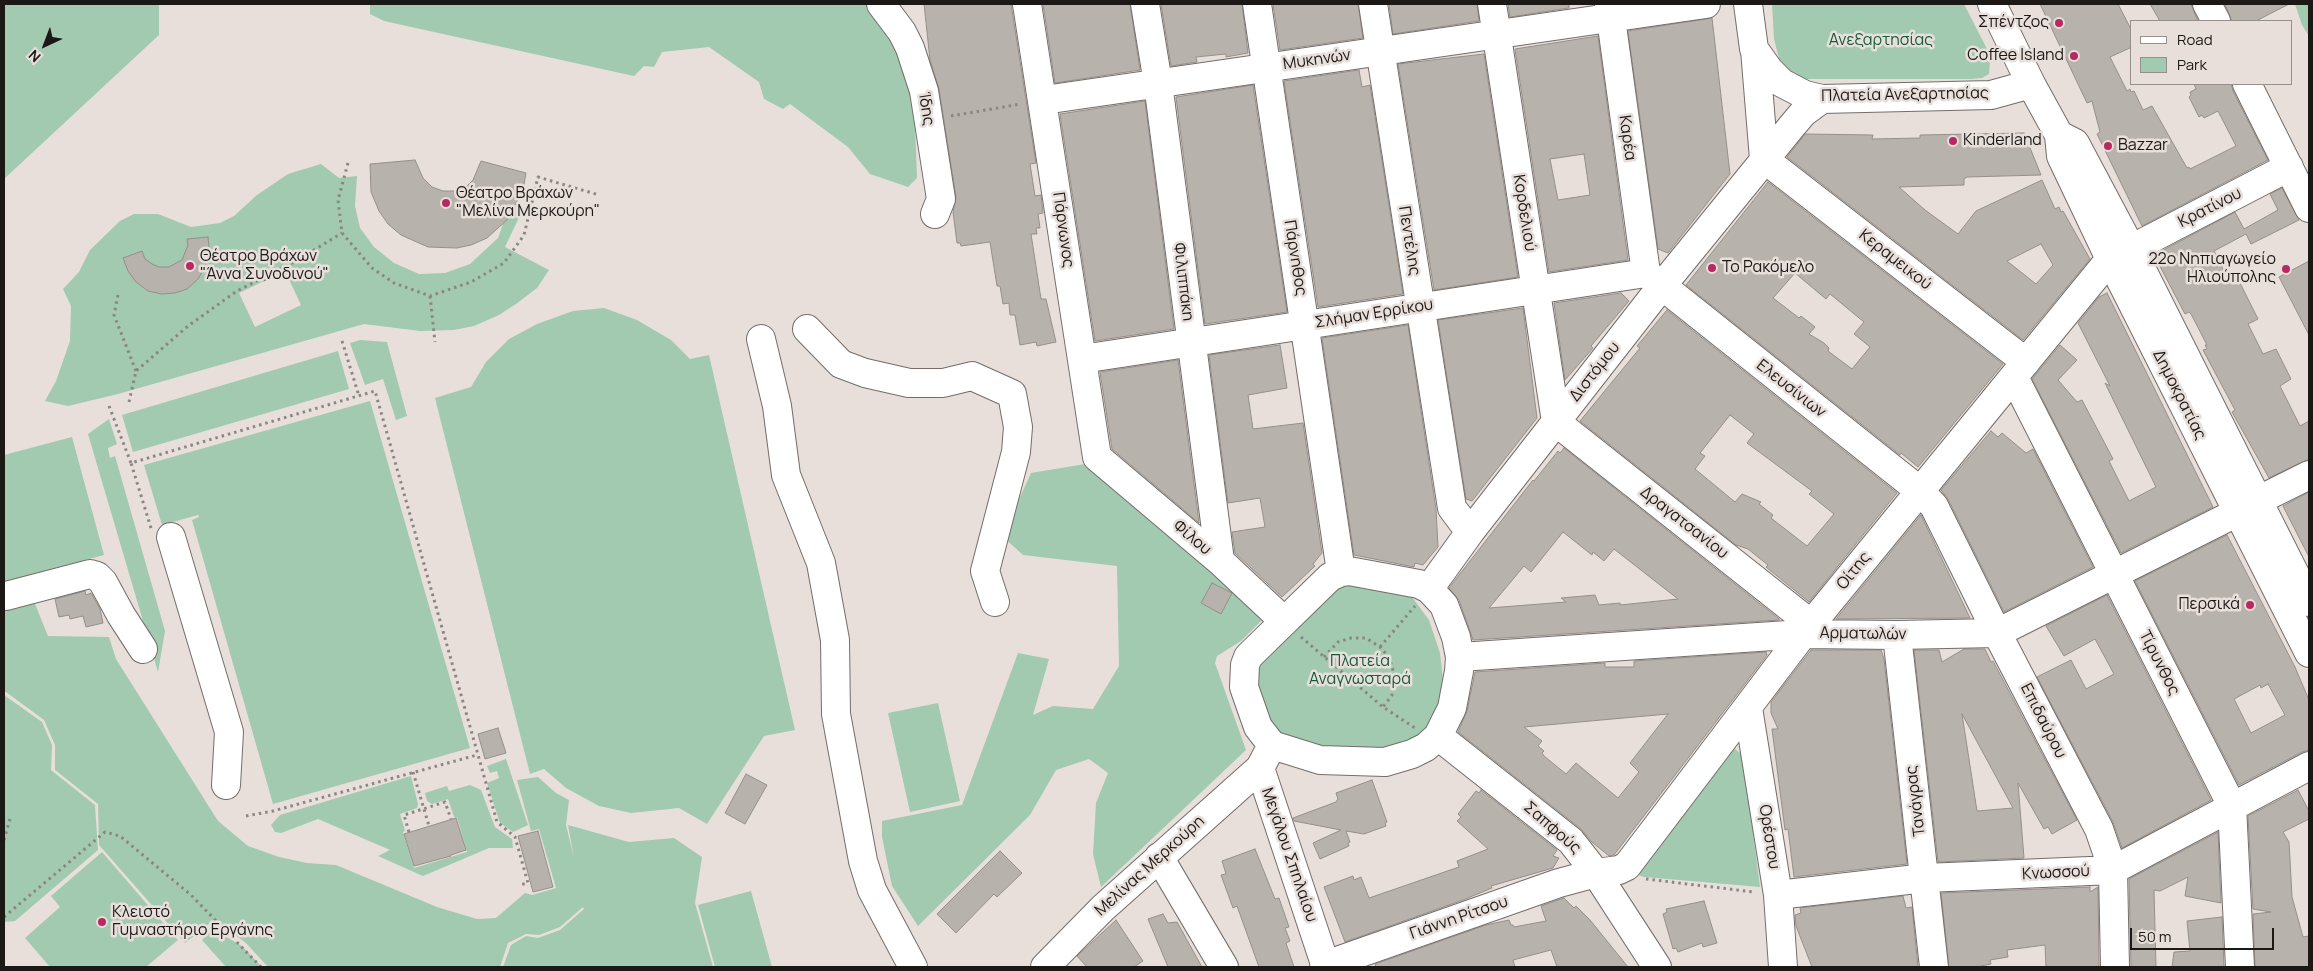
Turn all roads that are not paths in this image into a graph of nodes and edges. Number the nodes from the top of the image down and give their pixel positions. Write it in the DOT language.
graph roads {
  1 [pos="1027,4"];
  2 [pos="1145,4"];
  3 [pos="1257,4"];
  4 [pos="1374,4"];
  5 [pos="1492,4"];
  6 [pos="1706,4"];
  7 [pos="1748,4"];
  8 [pos="1992,4"];
  9 [pos="2207,4"];
  10 [pos="884,7"];
  11 [pos="1610,11"];
  12 [pos="2215,20"];
  13 [pos="1497,34"];
  14 [pos="1754,48"];
  15 [pos="1380,51"];
  16 [pos="1266,68"];
  17 [pos="1158,83"];
  18 [pos="2031,84"];
  19 [pos="2248,85"];
  20 [pos="1822,99"];
  21 [pos="1044,100"];
  22 [pos="1764,158"];
  23 [pos="2289,168"];
  24 [pos="2309,208"];
  25 [pos="935,214"];
  26 [pos="2121,254"];
  27 [pos="1654,280"];
  28 [pos="1536,290"];
  29 [pos="1419,307"];
  30 [pos="1305,325"];
  31 [pos="807,329"];
  32 [pos="761,339"];
  33 [pos="1191,342"];
  34 [pos="1082,359"];
  35 [pos="2020,370"];
  36 [pos="1556,422"];
  37 [pos="1097,457"];
  38 [pos="2309,475"];
  39 [pos="1920,491"];
  40 [pos="2248,506"];
  41 [pos="1470,532"];
  42 [pos="171,537"];
  43 [pos="1220,561"];
  44 [pos="1341,572"];
  45 [pos="2114,575"];
  46 [pos="1429,589"];
  47 [pos="6,596"];
  48 [pos="995,602"];
  49 [pos="2309,602"];
  50 [pos="1284,622"];
  51 [pos="1807,629"];
  52 [pos="1997,633"];
  53 [pos="1897,635"];
  54 [pos="143,649"];
  55 [pos="2309,653"];
  56 [pos="1460,657"];
  57 [pos="1748,708"];
  58 [pos="1438,736"];
  59 [pos="1266,756"];
  60 [pos="2309,766"];
  61 [pos="226,785"];
  62 [pos="2232,806"];
  63 [pos="1159,857"];
  64 [pos="2113,870"];
  65 [pos="1608,871"];
  66 [pos="1925,878"];
  67 [pos="1778,894"];
  68 [pos="1056,963"];
  69 [pos="1325,966"];
  70 [pos="913,967"];
  71 [pos="1224,967"];
  72 [pos="1657,967"];
  73 [pos="1776,967"];
  74 [pos="1934,967"];
  75 [pos="2115,967"];
  76 [pos="2240,967"];
  1 -- 21 [label="street, Πάρνωνος"];
  2 -- 17 [label="street, Φιλιππάκη"];
  3 -- 16 [label="street, Πάρνηθος"];
  4 -- 15 [label="street, Πεντέλης"];
  5 -- 13 [label="street, Κορδελιού"];
  6 -- 11 [label="street, Μυκηνών"];
  7 -- 14 [label="street, Πλατεία Ανεξαρτησίας"];
  8 -- 18 [label="street"];
  9 -- 12 [label="street"];
  10 -- 25 [label="street, Ίδης"];
  11 -- 13 [label="street, Μυκηνών"];
  11 -- 27 [label="street, Καρέα"];
  13 -- 15 [label="street, Μυκηνών"];
  13 -- 28 [label="street, Κορδελιού"];
  14 -- 20 [label="street, Πλατεία Ανεξαρτησίας"];
  14 -- 22 [label="street"];
  15 -- 16 [label="street, Μυκηνών"];
  15 -- 29 [label="street, Πεντέλης"];
  16 -- 17 [label="street, Μυκηνών"];
  16 -- 30 [label="street, Πάρνηθος"];
  17 -- 21 [label="street, Μυκηνών"];
  17 -- 33 [label="street, Φιλιππάκη"];
  18 -- 20 [label="street, Πλατεία Ανεξαρτησίας"];
  18 -- 26 [label="street, Δημοκρατίας"];
  19 -- 23 [label="street"];
  20 -- 22 [label="street, Διστόμου"];
  21 -- 34 [label="street, Πάρνωνος"];
  22 -- 27 [label="street, Διστόμου"];
  22 -- 35 [label="street, Κεραµεικού"];
  23 -- 24 [label="street"];
  23 -- 26 [label="street, Κρατίνου"];
  26 -- 35 [label="street, Οίτης"];
  26 -- 40 [label="street, Δημοκρατίας"];
  27 -- 28 [label="street, Σλήμαν Ερρίκου"];
  27 -- 36 [label="street, Διστόμου"];
  27 -- 39 [label="street, Ελευσίνιων"];
  28 -- 29 [label="street, Σλήμαν Ερρίκου"];
  28 -- 36 [label="street, Κορδελιού"];
  29 -- 30 [label="street, Σλήμαν Ερρίκου"];
  29 -- 41 [label="street, Πεντέλης"];
  30 -- 33 [label="street, Σλήμαν Ερρίκου"];
  30 -- 44 [label="street, Πάρνηθος"];
  31 -- 48 [label="street"];
  32 -- 70 [label="street"];
  33 -- 34 [label="street, Σλήμαν Ερρίκου"];
  33 -- 43 [label="street, Φιλιππάκη"];
  34 -- 37 [label="street, Πάρνωνος"];
  35 -- 39 [label="street, Οίτης"];
  35 -- 45 [label="street, Τίρυνθος"];
  36 -- 41 [label="street, Διστόμου"];
  36 -- 51 [label="street, Δραγατσανίου"];
  37 -- 43 [label="street, Φίλου"];
  38 -- 40 [label="street, Αρματωλών"];
  39 -- 51 [label="street, Οίτης"];
  39 -- 52 [label="street, Επιδαύρου"];
  40 -- 45 [label="street, Αρματωλών"];
  40 -- 49 [label="street, Δημοκρατίας"];
  40 -- 55 [label="street, Δημοκρατίας"];
  41 -- 46 [label="street, Διστόμου"];
  42 -- 61 [label="street"];
  43 -- 50 [label="street, Φίλου"];
  44 -- 46 [label="street"];
  44 -- 50 [label="street, Μεγάλου Σπηλαίου"];
  45 -- 52 [label="street, Αρματωλών"];
  45 -- 62 [label="street, Τίρυνθος"];
  46 -- 56 [label="street"];
  47 -- 54 [label="street"];
  50 -- 59 [label="street, Μεγάλου Σπηλαίου"];
  51 -- 53 [label="street, Αρματωλών"];
  51 -- 56 [label="street, Αρματωλών"];
  51 -- 57 [label="street, Οίτης"];
  52 -- 53 [label="street, Αρματωλών"];
  52 -- 64 [label="street, Επιδαύρου"];
  53 -- 66 [label="street, Τανάγρας"];
  56 -- 58 [label="street"];
  57 -- 65 [label="street, Οίτης"];
  57 -- 67 [label="street, Ορέστου"];
  58 -- 59 [label="street"];
  58 -- 65 [label="street, Σαπφούς"];
  59 -- 63 [label="street, Μελίνας Μερκούρη"];
  59 -- 69 [label="street, Μεγάλου Σπηλαίου"];
  60 -- 62 [label="street, Κνωσσού"];
  62 -- 64 [label="street, Κνωσσού"];
  62 -- 76 [label="street, Τίρυνθος"];
  63 -- 68 [label="street, Μελίνας Μερκούρη"];
  63 -- 71 [label="street"];
  64 -- 66 [label="street, Κνωσσού"];
  64 -- 75 [label="street, Επιδαύρου"];
  65 -- 69 [label="street, Γιάννη Ρίτσου"];
  65 -- 72 [label="street, Σαπφούς"];
  66 -- 67 [label="street, Κνωσσού"];
  66 -- 74 [label="street, Τανάγρας"];
  67 -- 73 [label="street, Ορέστου"];
}
